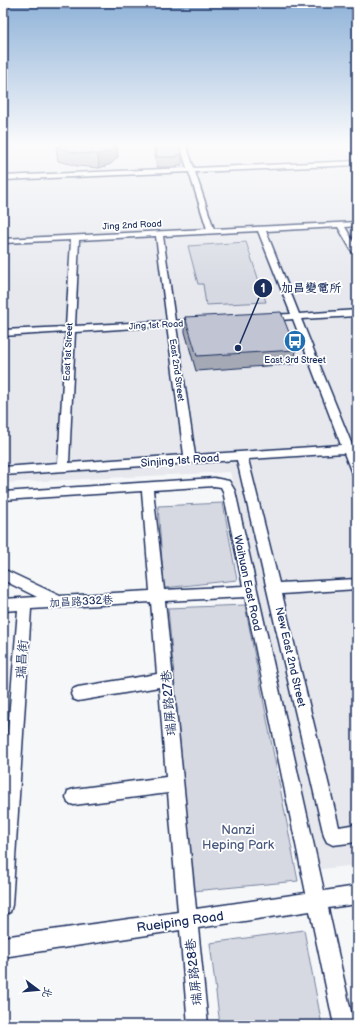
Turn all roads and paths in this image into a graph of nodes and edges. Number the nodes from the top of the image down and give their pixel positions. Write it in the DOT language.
graph roads {
  1 [pos="199,193"];
  2 [pos="340,224"];
  3 [pos="357,224"];
  4 [pos="261,228"];
  5 [pos="211,231"];
  6 [pos="158,233"];
  7 [pos="75,237"];
  8 [pos="3,241"];
  9 [pos="357,253"];
  10 [pos="357,313"];
  11 [pos="295,316"];
  12 [pos="256,318"];
  13 [pos="209,321"];
  14 [pos="170,324"];
  15 [pos="69,330"];
  16 [pos="3,334"];
  17 [pos="353,449"];
  18 [pos="242,456"];
  19 [pos="190,459"];
  20 [pos="63,468"];
  21 [pos="357,471"];
  22 [pos="3,472"];
  23 [pos="147,486"];
  24 [pos="3,496"];
  25 [pos="3,574"];
  26 [pos="357,584"];
  27 [pos="274,590"];
  28 [pos="250,591"];
  29 [pos="158,596"];
  30 [pos="58,602"];
  31 [pos="25,604"];
  32 [pos="3,605"];
  33 [pos="166,680"];
  34 [pos="78,694"];
  35 [pos="175,784"];
  36 [pos="74,797"];
  37 [pos="357,833"];
  38 [pos="357,895"];
  39 [pos="317,901"];
  40 [pos="3,905"];
  41 [pos="187,919"];
  42 [pos="3,947"];
  43 [pos="198,1025"];
  44 [pos="344,1025"];
  1 -- 5 [label="street"];
  2 -- 3 [label="street, Jing 2nd Road"];
  2 -- 4 [label="street, Jing 2nd Road"];
  2 -- 9 [label="street"];
  4 -- 5 [label="street, Jing 2nd Road"];
  4 -- 11 [label="street"];
  5 -- 6 [label="street, Jing 2nd Road"];
  6 -- 7 [label="street, Jing 2nd Road"];
  6 -- 14 [label="street, East 2nd Street"];
  7 -- 8 [label="street, Jing 2nd Road"];
  7 -- 15 [label="street, East 1st Street"];
  10 -- 11 [label="street"];
  11 -- 12 [label="street"];
  11 -- 17 [label="street"];
  13 -- 14 [label="street, Jing 1st Road"];
  14 -- 15 [label="street, Jing 1st Road"];
  14 -- 19 [label="street, East 2nd Street"];
  15 -- 16 [label="street, Jing 1st Road"];
  15 -- 20 [label="street, East 1st Street"];
  17 -- 18 [label="street, Sinjing 1st Road"];
  17 -- 21 [label="street"];
  18 -- 19 [label="street, Sinjing 1st Road"];
  18 -- 27 [label="street, New East 2nd Street"];
  19 -- 20 [label="street, Sinjing 1st Road"];
  20 -- 22 [label="street, Sinjing 1st Road"];
  23 -- 24 [label="street, Waihuan East Road"];
  23 -- 28 [label="street, Waihuan East Road"];
  23 -- 29 [label="street, 瑞屏路27巷"];
  25 -- 30 [label="street"];
  26 -- 27 [label="street"];
  27 -- 37 [label="street, New East 2nd Street"];
  28 -- 29 [label="street, 加昌路332巷"];
  28 -- 39 [label="street, Waihuan East Road"];
  29 -- 30 [label="street, 加昌路332巷"];
  29 -- 33 [label="street, 瑞屏路27巷"];
  30 -- 31 [label="street, 加昌路332巷"];
  31 -- 32 [label="street, 加昌路332巷"];
  31 -- 40 [label="street, 瑞昌街"];
  33 -- 34 [label="street"];
  33 -- 35 [label="street, 瑞屏路27巷"];
  35 -- 36 [label="street"];
  35 -- 41 [label="street, 瑞屏路27巷"];
  38 -- 39 [label="street, Rueiping Road"];
  39 -- 41 [label="street, Rueiping Road"];
  39 -- 44 [label="street, Waihuan East Road"];
  41 -- 42 [label="street, Rueiping Road"];
  41 -- 43 [label="street, 瑞屏路28巷"];
}
